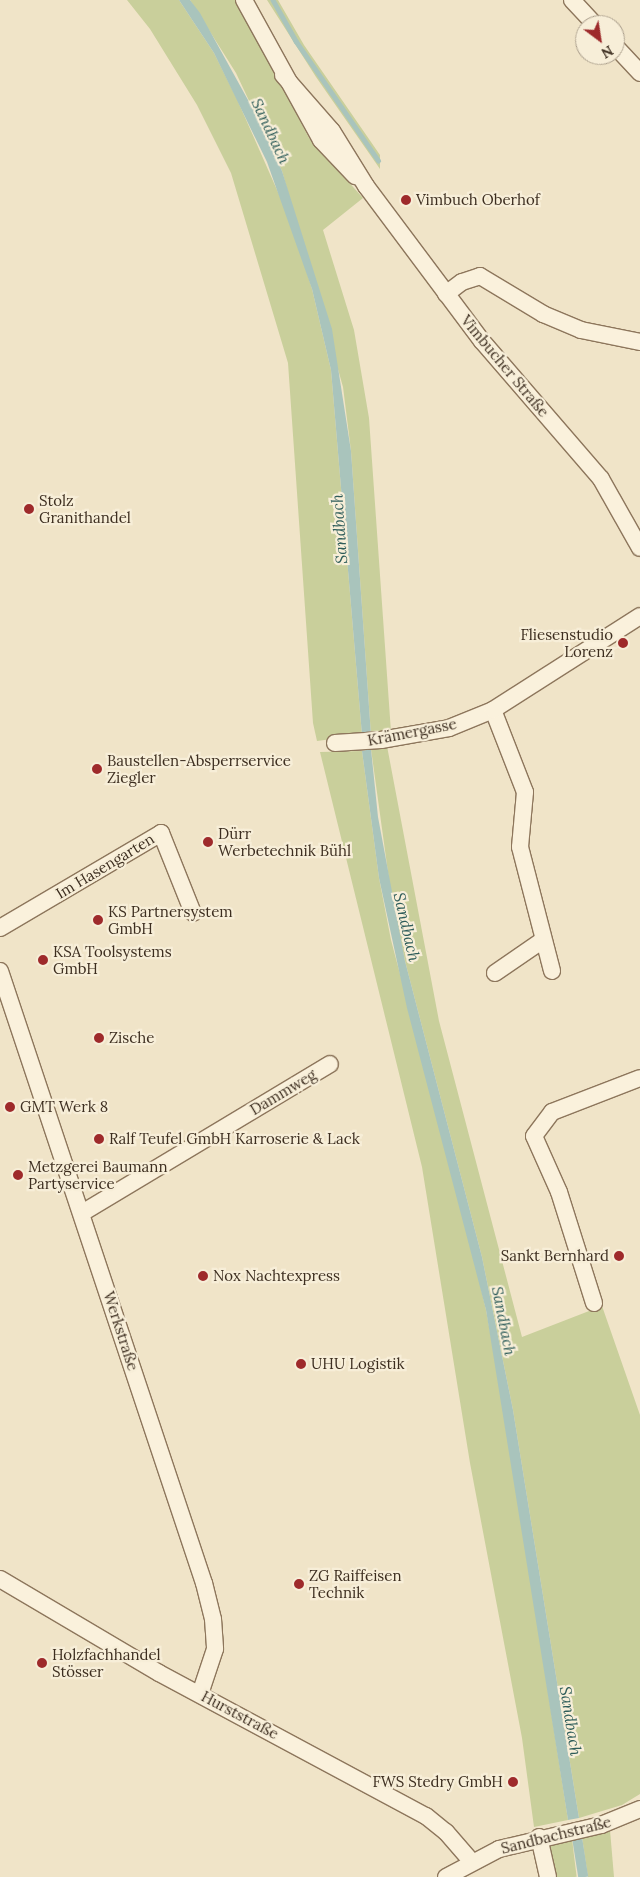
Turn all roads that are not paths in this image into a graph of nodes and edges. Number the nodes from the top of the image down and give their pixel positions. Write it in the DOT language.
graph roads {
  1 [pos="244,0"];
  2 [pos="572,0"];
  3 [pos="586,15"];
  4 [pos="625,57"];
  5 [pos="640,73"];
  6 [pos="446,294"];
  7 [pos="640,342"];
  8 [pos="640,548"];
  9 [pos="640,616"];
  10 [pos="493,710"];
  11 [pos="335,743"];
  12 [pos="193,913"];
  13 [pos="0,928"];
  14 [pos="543,940"];
  15 [pos="0,971"];
  16 [pos="552,971"];
  17 [pos="495,974"];
  18 [pos="330,1064"];
  19 [pos="640,1078"];
  20 [pos="82,1213"];
  21 [pos="594,1303"];
  22 [pos="0,1579"];
  23 [pos="200,1694"];
  24 [pos="640,1809"];
  25 [pos="547,1835"];
  26 [pos="471,1861"];
  27 [pos="446,1877"];
  28 [pos="548,1877"];
  1 -- 6 [label="street, Vimbucher Straße"];
  2 -- 3 [label="street"];
  4 -- 5 [label="street"];
  6 -- 7 [label="street"];
  6 -- 8 [label="street, Vimbucher Straße"];
  9 -- 10 [label="street, Krämergasse"];
  10 -- 11 [label="street, Krämergasse"];
  10 -- 14 [label="street"];
  12 -- 13 [label="street, Im Hasengarten"];
  14 -- 16 [label="street"];
  14 -- 17 [label="street"];
  15 -- 20 [label="street, Werkstraße"];
  18 -- 20 [label="street, Dammweg"];
  19 -- 21 [label="street"];
  20 -- 23 [label="street, Werkstraße"];
  22 -- 23 [label="street, Hurststraße"];
  23 -- 26 [label="street, Hurststraße"];
  24 -- 25 [label="street, Sandbachstraße"];
  25 -- 26 [label="street, Sandbachstraße"];
  25 -- 28 [label="street"];
  26 -- 27 [label="street, Sandbachstraße"];
}
